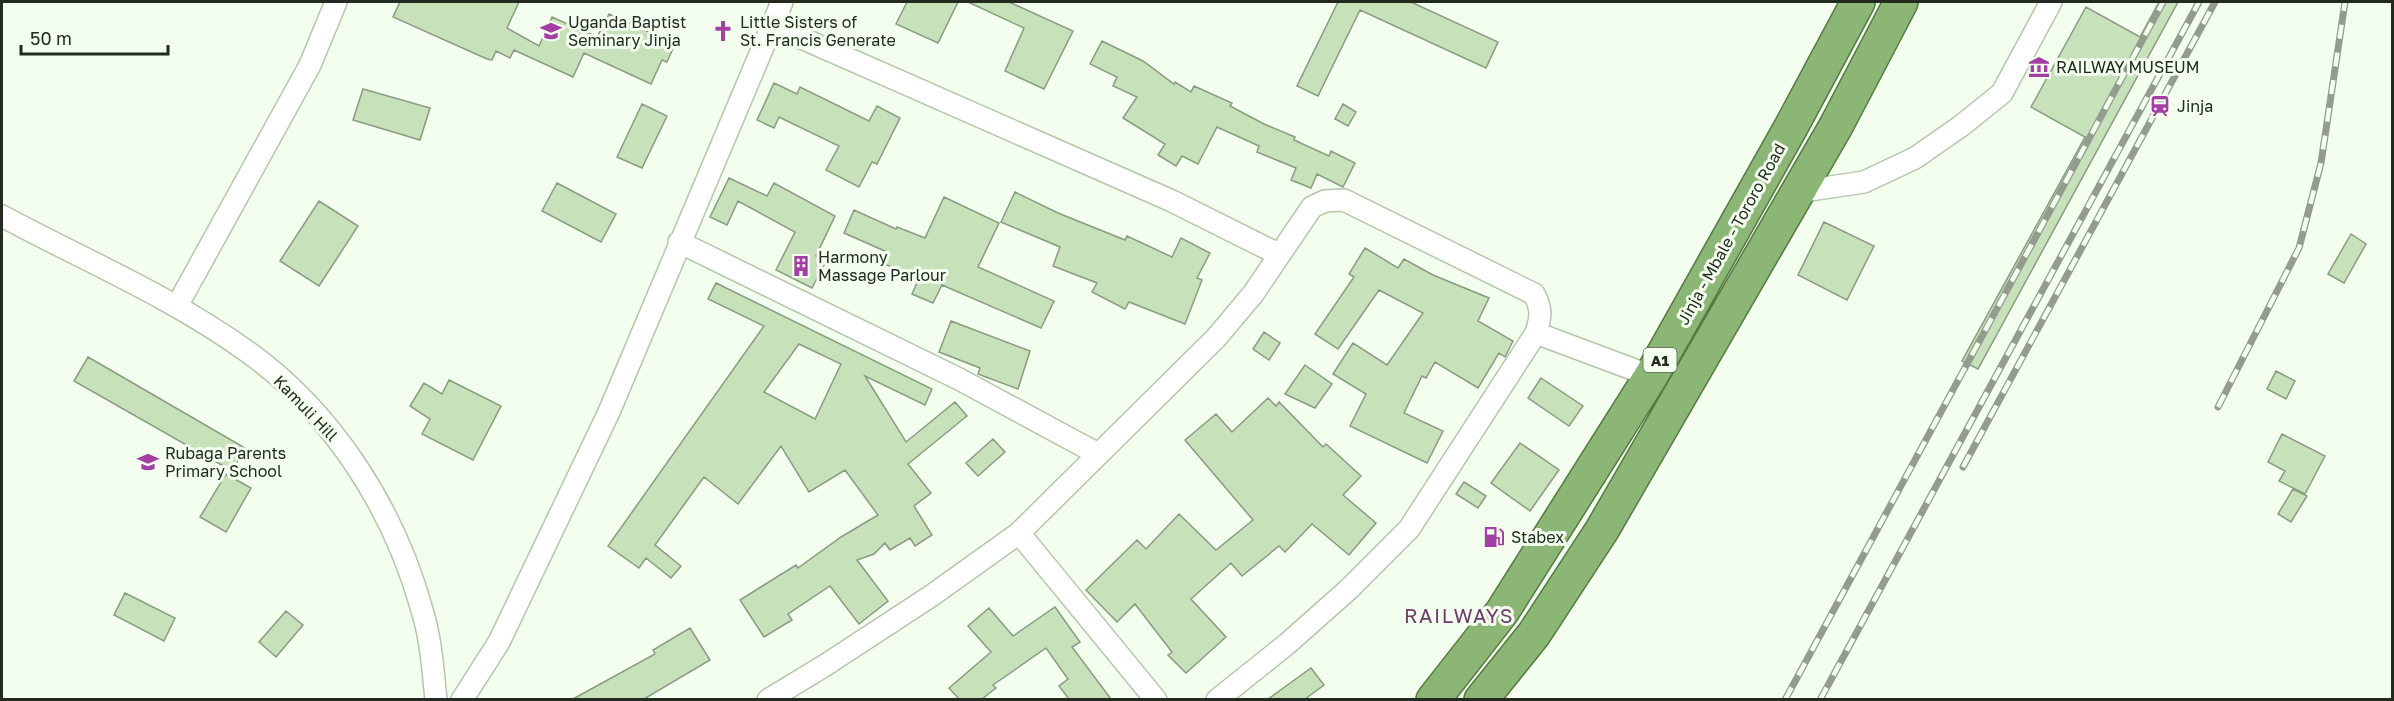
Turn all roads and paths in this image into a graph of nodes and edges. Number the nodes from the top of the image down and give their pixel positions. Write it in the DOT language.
graph roads {
  1 [pos="336,2"];
  2 [pos="782,2"];
  3 [pos="1858,2"];
  4 [pos="1901,2"];
  5 [pos="2051,2"];
  6 [pos="772,25"];
  7 [pos="1797,192"];
  8 [pos="2,216"];
  9 [pos="679,242"];
  10 [pos="1278,254"];
  11 [pos="177,306"];
  12 [pos="1536,333"];
  13 [pos="1651,376"];
  14 [pos="1098,454"];
  15 [pos="1019,533"];
  16 [pos="436,699"];
  17 [pos="462,699"];
  18 [pos="768,699"];
  19 [pos="1156,699"];
  20 [pos="1217,699"];
  21 [pos="1433,699"];
  22 [pos="1481,699"];
  1 -- 11 [label="street"];
  2 -- 6 [label="street"];
  3 -- 13 [label="highway, Jinja - Mbale - Tororo Road / A1"];
  4 -- 7 [label="highway, Jinja - Mbale - Tororo Road / A1"];
  5 -- 7 [label="street"];
  6 -- 9 [label="street"];
  6 -- 10 [label="street"];
  7 -- 22 [label="highway, Jinja - Mbale - Tororo Road / A1"];
  8 -- 11 [label="street, Kamuli Hill"];
  9 -- 14 [label="street"];
  9 -- 17 [label="street"];
  10 -- 12 [label="street"];
  10 -- 14 [label="street"];
  11 -- 16 [label="street, Kamuli Hill"];
  12 -- 13 [label="street"];
  12 -- 20 [label="street"];
  13 -- 21 [label="highway, Jinja - Mbale - Tororo Road / A1"];
  14 -- 15 [label="street"];
  15 -- 18 [label="street"];
  15 -- 19 [label="street"];
}
